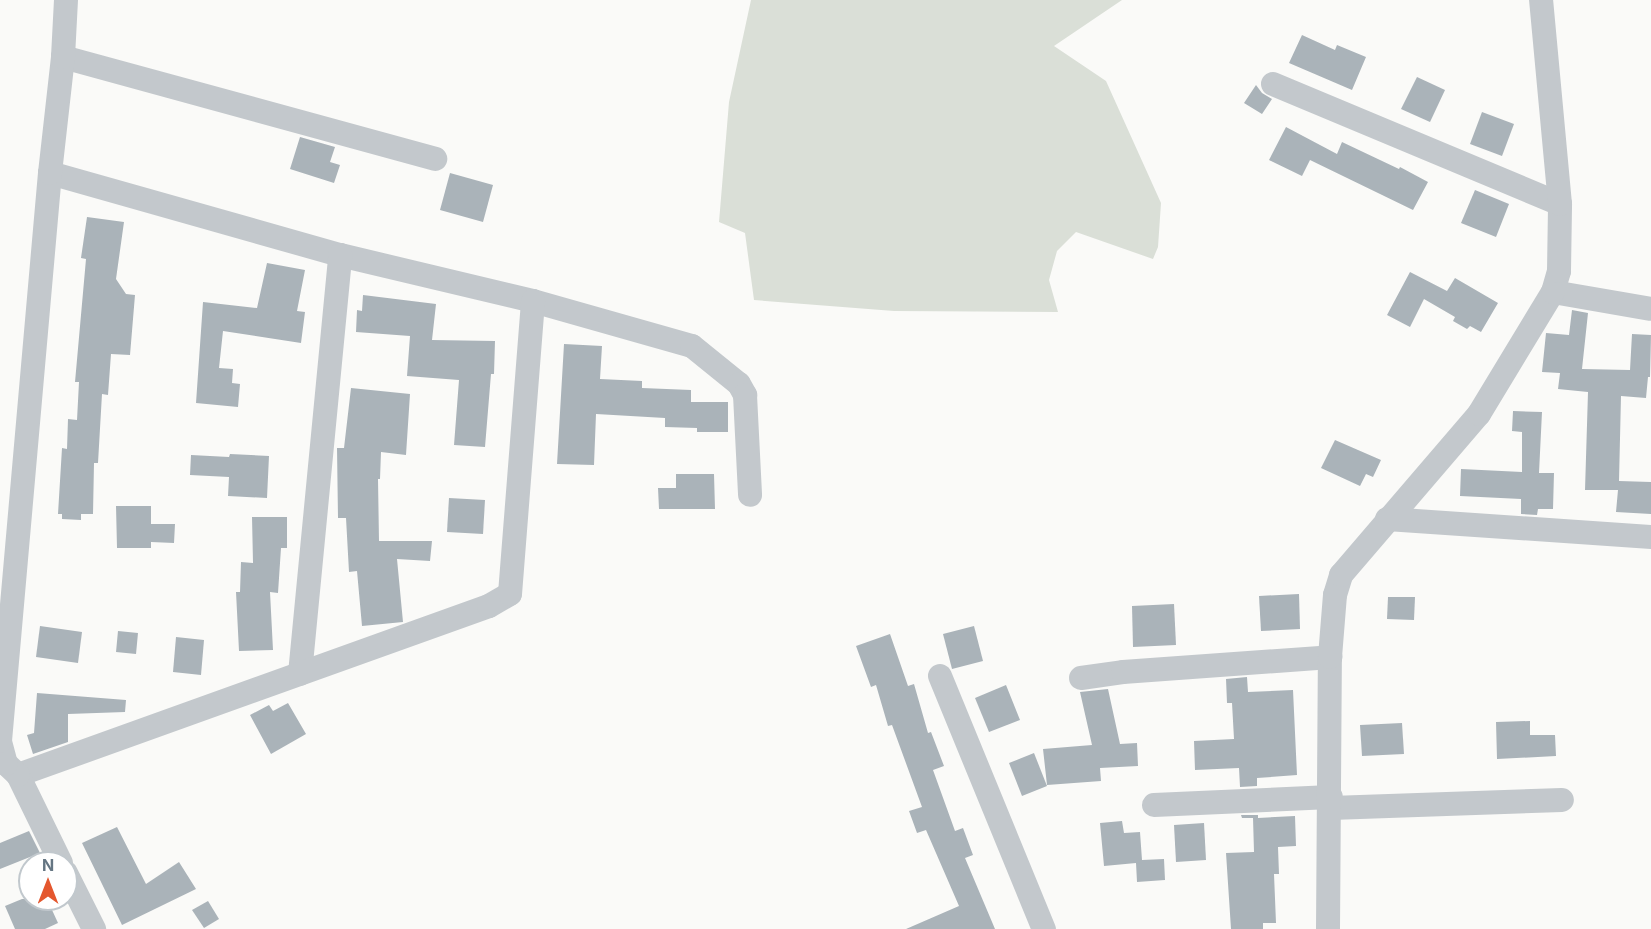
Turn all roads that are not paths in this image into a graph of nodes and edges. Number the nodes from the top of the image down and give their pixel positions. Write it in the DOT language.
graph roads {
  1 [pos="66,0"];
  2 [pos="1541,0"];
  3 [pos="63,57"];
  4 [pos="1273,84"];
  5 [pos="435,159"];
  6 [pos="50,173"];
  7 [pos="1560,204"];
  8 [pos="340,255"];
  9 [pos="1553,292"];
  10 [pos="533,302"];
  11 [pos="1651,309"];
  12 [pos="750,495"];
  13 [pos="1387,519"];
  14 [pos="1651,537"];
  15 [pos="1330,657"];
  16 [pos="300,674"];
  17 [pos="940,676"];
  18 [pos="1081,678"];
  19 [pos="18,774"];
  20 [pos="1562,800"];
  21 [pos="1331,802"];
  22 [pos="1154,805"];
  23 [pos="55,851"];
  24 [pos="78,897"];
  25 [pos="94,929"];
  26 [pos="1044,929"];
  27 [pos="1328,929"];
  1 -- 3 [label="street"];
  2 -- 7 [label="street"];
  3 -- 5 [label="street"];
  3 -- 6 [label="street"];
  4 -- 7 [label="street"];
  6 -- 8 [label="street"];
  6 -- 19 [label="street"];
  7 -- 9 [label="street"];
  8 -- 10 [label="street"];
  8 -- 16 [label="street"];
  9 -- 11 [label="street"];
  9 -- 13 [label="street"];
  10 -- 12 [label="street"];
  10 -- 16 [label="street"];
  13 -- 14 [label="street"];
  13 -- 15 [label="street"];
  15 -- 18 [label="street"];
  15 -- 21 [label="street"];
  16 -- 19 [label="street"];
  17 -- 26 [label="street"];
  19 -- 23 [label="street"];
  20 -- 21 [label="street"];
  21 -- 22 [label="street"];
  21 -- 27 [label="street"];
  24 -- 25 [label="street"];
}
